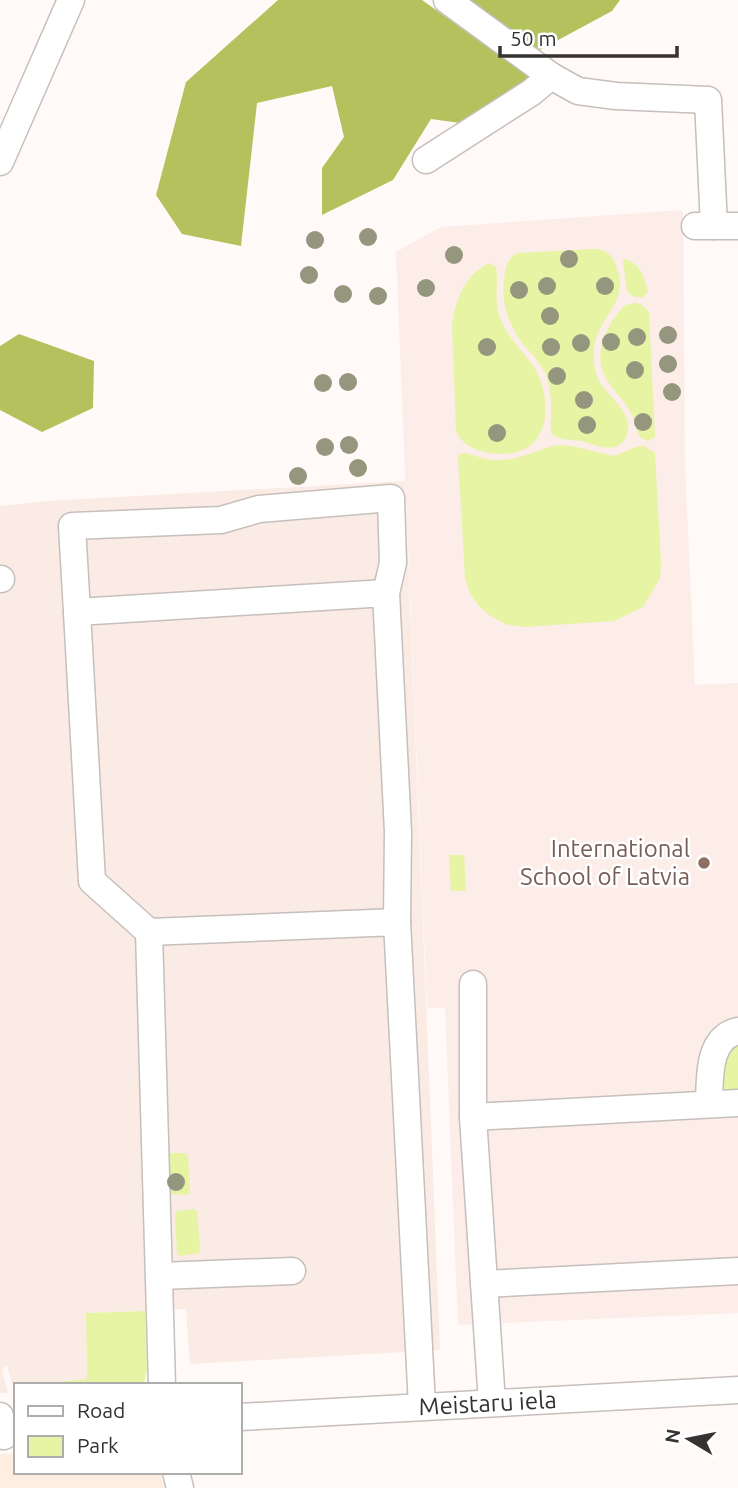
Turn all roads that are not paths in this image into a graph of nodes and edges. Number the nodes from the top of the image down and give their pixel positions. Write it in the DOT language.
graph roads {
  1 [pos="71,0"];
  2 [pos="447,0"];
  3 [pos="551,76"];
  4 [pos="426,160"];
  5 [pos="0,162"];
  6 [pos="716,226"];
  7 [pos="386,593"];
  8 [pos="77,612"];
  9 [pos="397,922"];
  10 [pos="149,932"];
  11 [pos="473,984"];
  12 [pos="738,1031"];
  13 [pos="738,1103"];
  14 [pos="709,1104"];
  15 [pos="473,1117"];
  16 [pos="292,1271"];
  17 [pos="738,1271"];
  18 [pos="159,1276"];
  19 [pos="484,1284"];
  20 [pos="162,1383"];
  21 [pos="738,1390"];
  22 [pos="492,1403"];
  23 [pos="422,1406"];
  24 [pos="242,1416"];
  1 -- 5 [label="street"];
  2 -- 3 [label="street"];
  3 -- 4 [label="street"];
  3 -- 6 [label="street"];
  7 -- 8 [label="street"];
  7 -- 8 [label="street"];
  7 -- 9 [label="street"];
  8 -- 10 [label="street"];
  9 -- 10 [label="street"];
  9 -- 23 [label="street"];
  10 -- 18 [label="street"];
  11 -- 15 [label="street"];
  12 -- 14 [label="street"];
  13 -- 14 [label="street"];
  14 -- 15 [label="street"];
  15 -- 19 [label="street"];
  16 -- 18 [label="street"];
  17 -- 19 [label="street"];
  18 -- 20 [label="street"];
  19 -- 22 [label="street"];
  21 -- 22 [label="street, Meistaru iela"];
  22 -- 23 [label="street, Meistaru iela"];
  23 -- 24 [label="street, Meistaru iela"];
}
